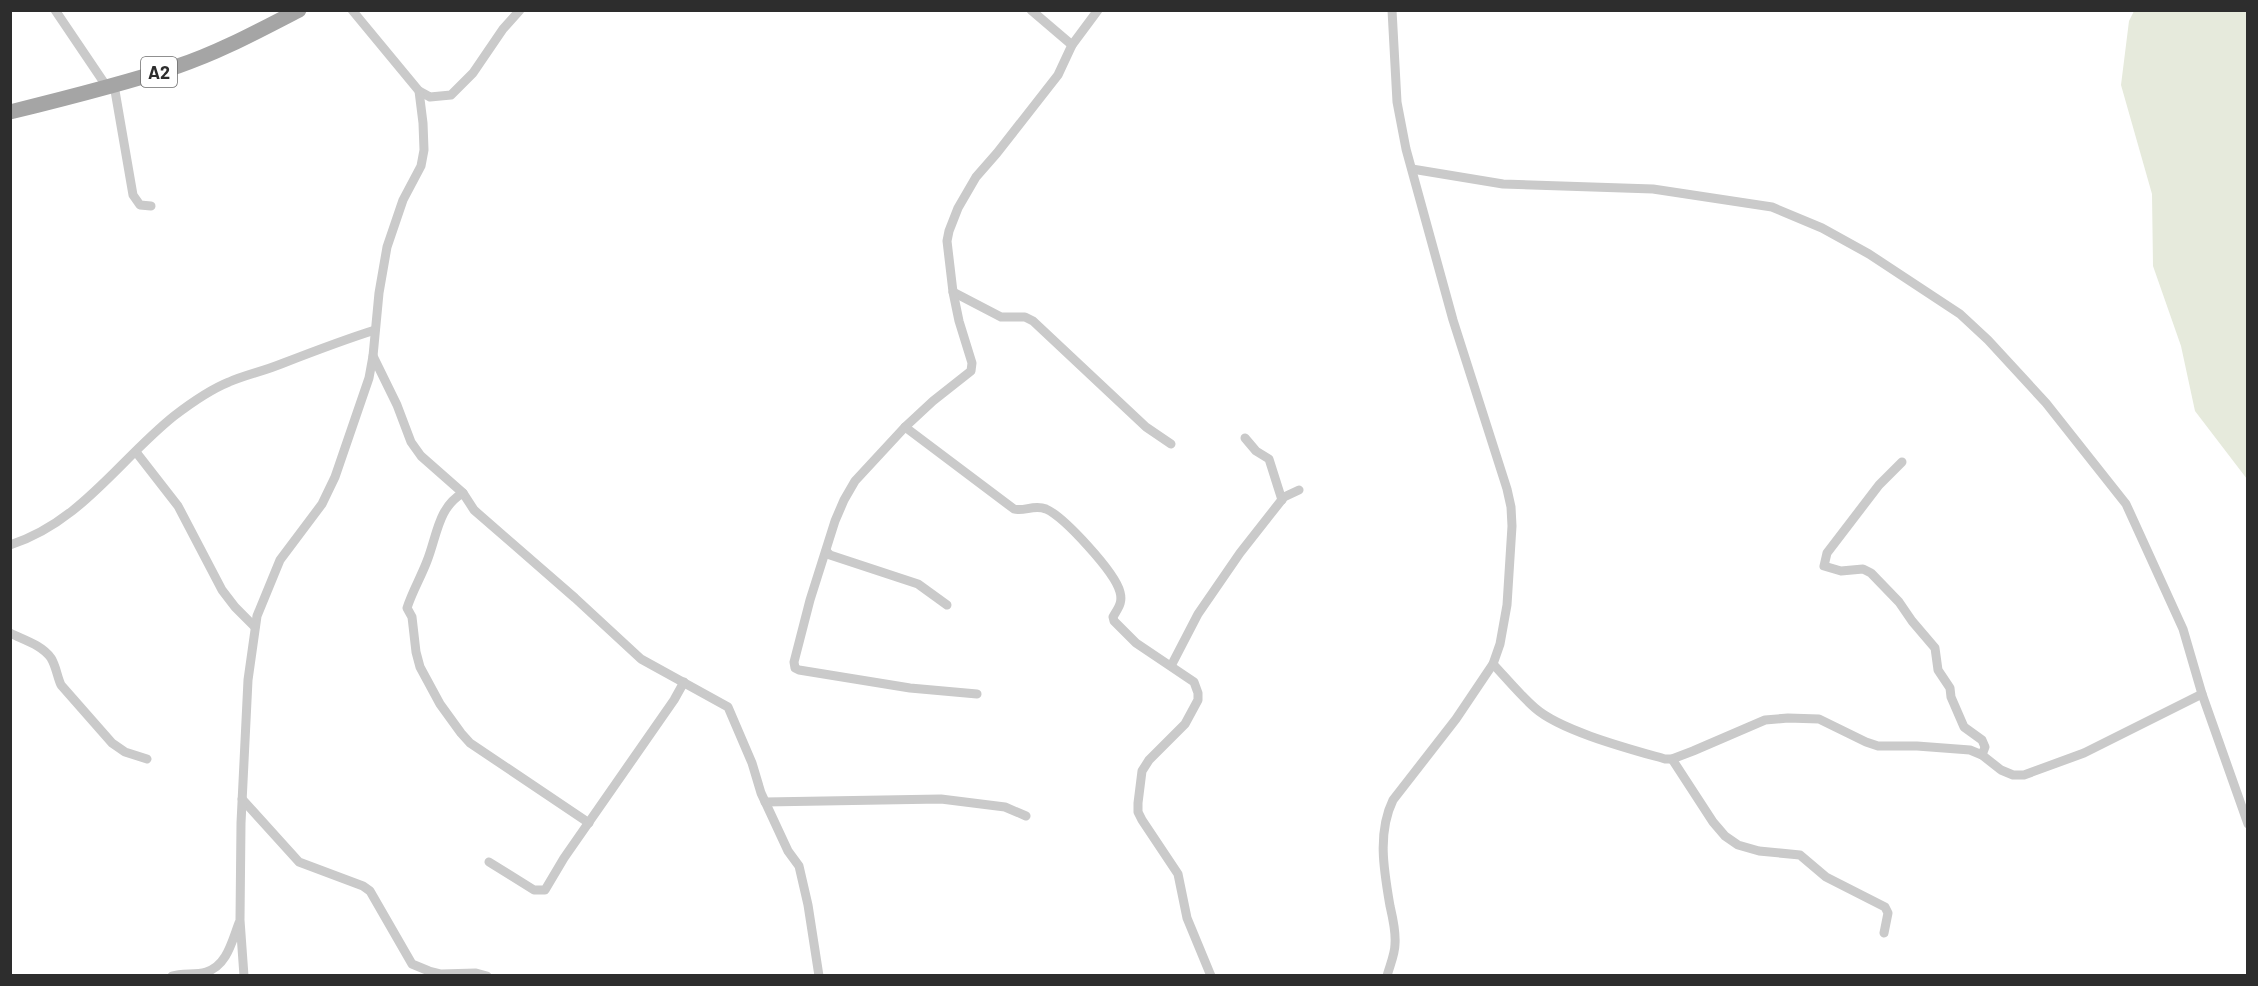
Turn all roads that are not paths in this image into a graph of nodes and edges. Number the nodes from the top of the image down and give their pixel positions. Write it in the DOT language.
graph roads {
  1 [pos="55,10"];
  2 [pos="299,10"];
  3 [pos="352,10"];
  4 [pos="520,10"];
  5 [pos="1031,10"];
  6 [pos="1098,10"];
  7 [pos="1392,10"];
  8 [pos="1072,45"];
  9 [pos="111,86"];
  10 [pos="419,92"];
  11 [pos="10,112"];
  12 [pos="1412,169"];
  13 [pos="151,206"];
  14 [pos="953,292"];
  15 [pos="375,330"];
  16 [pos="374,356"];
  17 [pos="905,427"];
  18 [pos="1245,438"];
  19 [pos="1171,444"];
  20 [pos="136,452"];
  21 [pos="1902,462"];
  22 [pos="1299,490"];
  23 [pos="464,493"];
  24 [pos="1282,500"];
  25 [pos="10,545"];
  26 [pos="826,551"];
  27 [pos="948,605"];
  28 [pos="255,627"];
  29 [pos="10,633"];
  30 [pos="1493,664"];
  31 [pos="1171,666"];
  32 [pos="684,682"];
  33 [pos="977,694"];
  34 [pos="2202,694"];
  35 [pos="1982,755"];
  36 [pos="147,759"];
  37 [pos="1672,759"];
  38 [pos="242,799"];
  39 [pos="765,802"];
  40 [pos="1026,816"];
  41 [pos="589,824"];
  42 [pos="2247,824"];
  43 [pos="489,862"];
  44 [pos="240,920"];
  45 [pos="1884,933"];
  46 [pos="172,975"];
  47 [pos="244,975"];
  48 [pos="487,975"];
  49 [pos="819,975"];
  50 [pos="1211,975"];
  51 [pos="1387,975"];
  1 -- 9 [label="street"];
  2 -- 9 [label="main road, A2"];
  3 -- 10 [label="street"];
  4 -- 10 [label="street"];
  5 -- 8 [label="street"];
  6 -- 8 [label="street"];
  7 -- 12 [label="street"];
  8 -- 14 [label="street"];
  9 -- 11 [label="main road, A2"];
  9 -- 13 [label="street"];
  10 -- 15 [label="street"];
  12 -- 30 [label="street"];
  12 -- 34 [label="street"];
  14 -- 17 [label="street"];
  14 -- 19 [label="street"];
  15 -- 16 [label="street"];
  15 -- 20 [label="street"];
  16 -- 23 [label="street"];
  16 -- 28 [label="street"];
  17 -- 26 [label="street"];
  17 -- 31 [label="street"];
  18 -- 24 [label="street"];
  20 -- 25 [label="street"];
  20 -- 28 [label="street"];
  21 -- 35 [label="street"];
  22 -- 24 [label="street"];
  23 -- 32 [label="street"];
  23 -- 41 [label="street"];
  24 -- 31 [label="street"];
  26 -- 27 [label="street"];
  26 -- 33 [label="street"];
  28 -- 38 [label="street"];
  29 -- 36 [label="street"];
  30 -- 37 [label="street"];
  30 -- 51 [label="street"];
  31 -- 50 [label="street"];
  32 -- 39 [label="street"];
  32 -- 41 [label="street"];
  34 -- 35 [label="street"];
  34 -- 42 [label="street"];
  35 -- 37 [label="street"];
  37 -- 45 [label="street"];
  38 -- 44 [label="street"];
  38 -- 48 [label="street"];
  39 -- 40 [label="street"];
  39 -- 49 [label="street"];
  41 -- 43 [label="street"];
  44 -- 46 [label="street"];
  44 -- 47 [label="street"];
}
